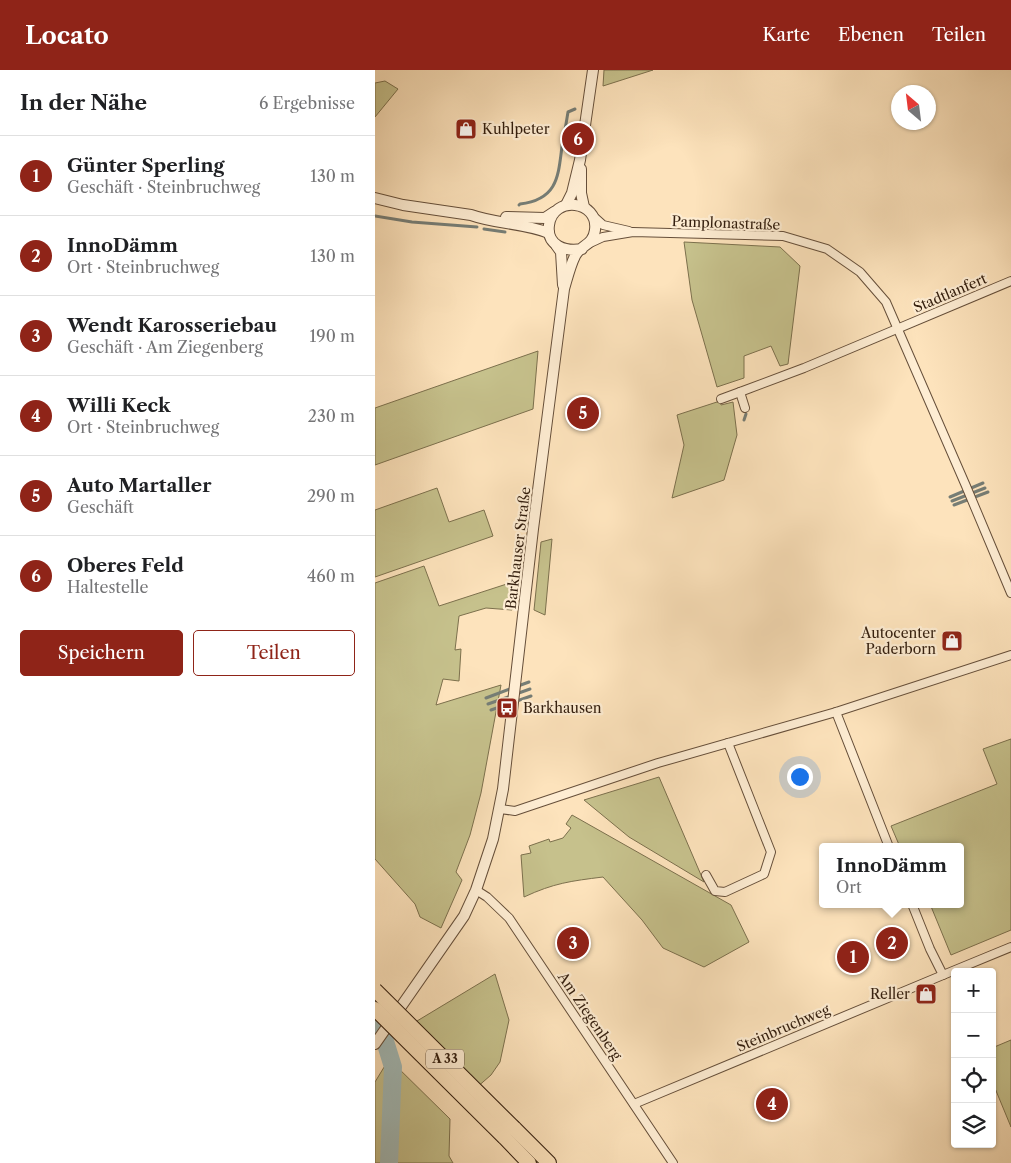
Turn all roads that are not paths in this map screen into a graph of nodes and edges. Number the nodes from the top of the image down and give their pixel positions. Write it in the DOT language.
graph roads {
  1 [pos="593,70"];
  2 [pos="580,160"];
  3 [pos="375,198"];
  4 [pos="566,205"];
  5 [pos="584,207"];
  6 [pos="554,212"];
  7 [pos="471,215"];
  8 [pos="593,216"];
  9 [pos="633,232"];
  10 [pos="549,233"];
  11 [pos="556,245"];
  12 [pos="586,246"];
  13 [pos="1011,280"];
  14 [pos="564,289"];
  15 [pos="898,329"];
  16 [pos="740,392"];
  17 [pos="721,399"];
  18 [pos="745,408"];
  19 [pos="1011,593"];
  20 [pos="1011,655"];
  21 [pos="836,712"];
  22 [pos="728,743"];
  23 [pos="500,809"];
  24 [pos="887,843"];
  25 [pos="706,875"];
  26 [pos="476,890"];
  27 [pos="914,908"];
  28 [pos="1011,947"];
  29 [pos="943,975"];
  30 [pos="375,990"];
  31 [pos="375,1009"];
  32 [pos="376,1043"];
  33 [pos="634,1104"];
  34 [pos="509,1133"];
  35 [pos="529,1163"];
  36 [pos="549,1163"];
  37 [pos="673,1163"];
  1 -- 2 [label="street"];
  2 -- 4 [label="street"];
  2 -- 5 [label="street"];
  3 -- 7 [label="street"];
  4 -- 5 [label="street"];
  4 -- 6 [label="street"];
  5 -- 8 [label="street"];
  6 -- 7 [label="street"];
  6 -- 10 [label="street"];
  7 -- 10 [label="street"];
  8 -- 9 [label="street"];
  8 -- 12 [label="street"];
  9 -- 12 [label="street"];
  9 -- 15 [label="street, Pamplonastraße"];
  10 -- 11 [label="street"];
  11 -- 12 [label="street"];
  11 -- 14 [label="street, Barkhauser Straße"];
  12 -- 14 [label="street, Barkhauser Straße"];
  13 -- 15 [label="street, Stadtlanfert"];
  14 -- 23 [label="street, Barkhauser Straße"];
  15 -- 16 [label="street"];
  15 -- 19 [label="street, Pamplonastraße"];
  16 -- 17 [label="street"];
  16 -- 18 [label="street"];
  20 -- 21 [label="street"];
  21 -- 22 [label="street"];
  21 -- 24 [label="street"];
  22 -- 23 [label="street"];
  22 -- 25 [label="street"];
  23 -- 26 [label="street, Barkhauser Straße"];
  26 -- 32 [label="street, Barkhauser Straße, bridge"];
  26 -- 33 [label="street, Am Ziegenberg"];
  27 -- 29 [label="street"];
  28 -- 29 [label="street, Steinbruchweg"];
  29 -- 33 [label="street, Steinbruchweg"];
  30 -- 34 [label="highway, A 33, bridge"];
  31 -- 34 [label="highway, A 33, bridge"];
  33 -- 37 [label="street, Am Ziegenberg"];
  34 -- 35 [label="highway, A 33"];
  34 -- 36 [label="highway, A 33"];
}
